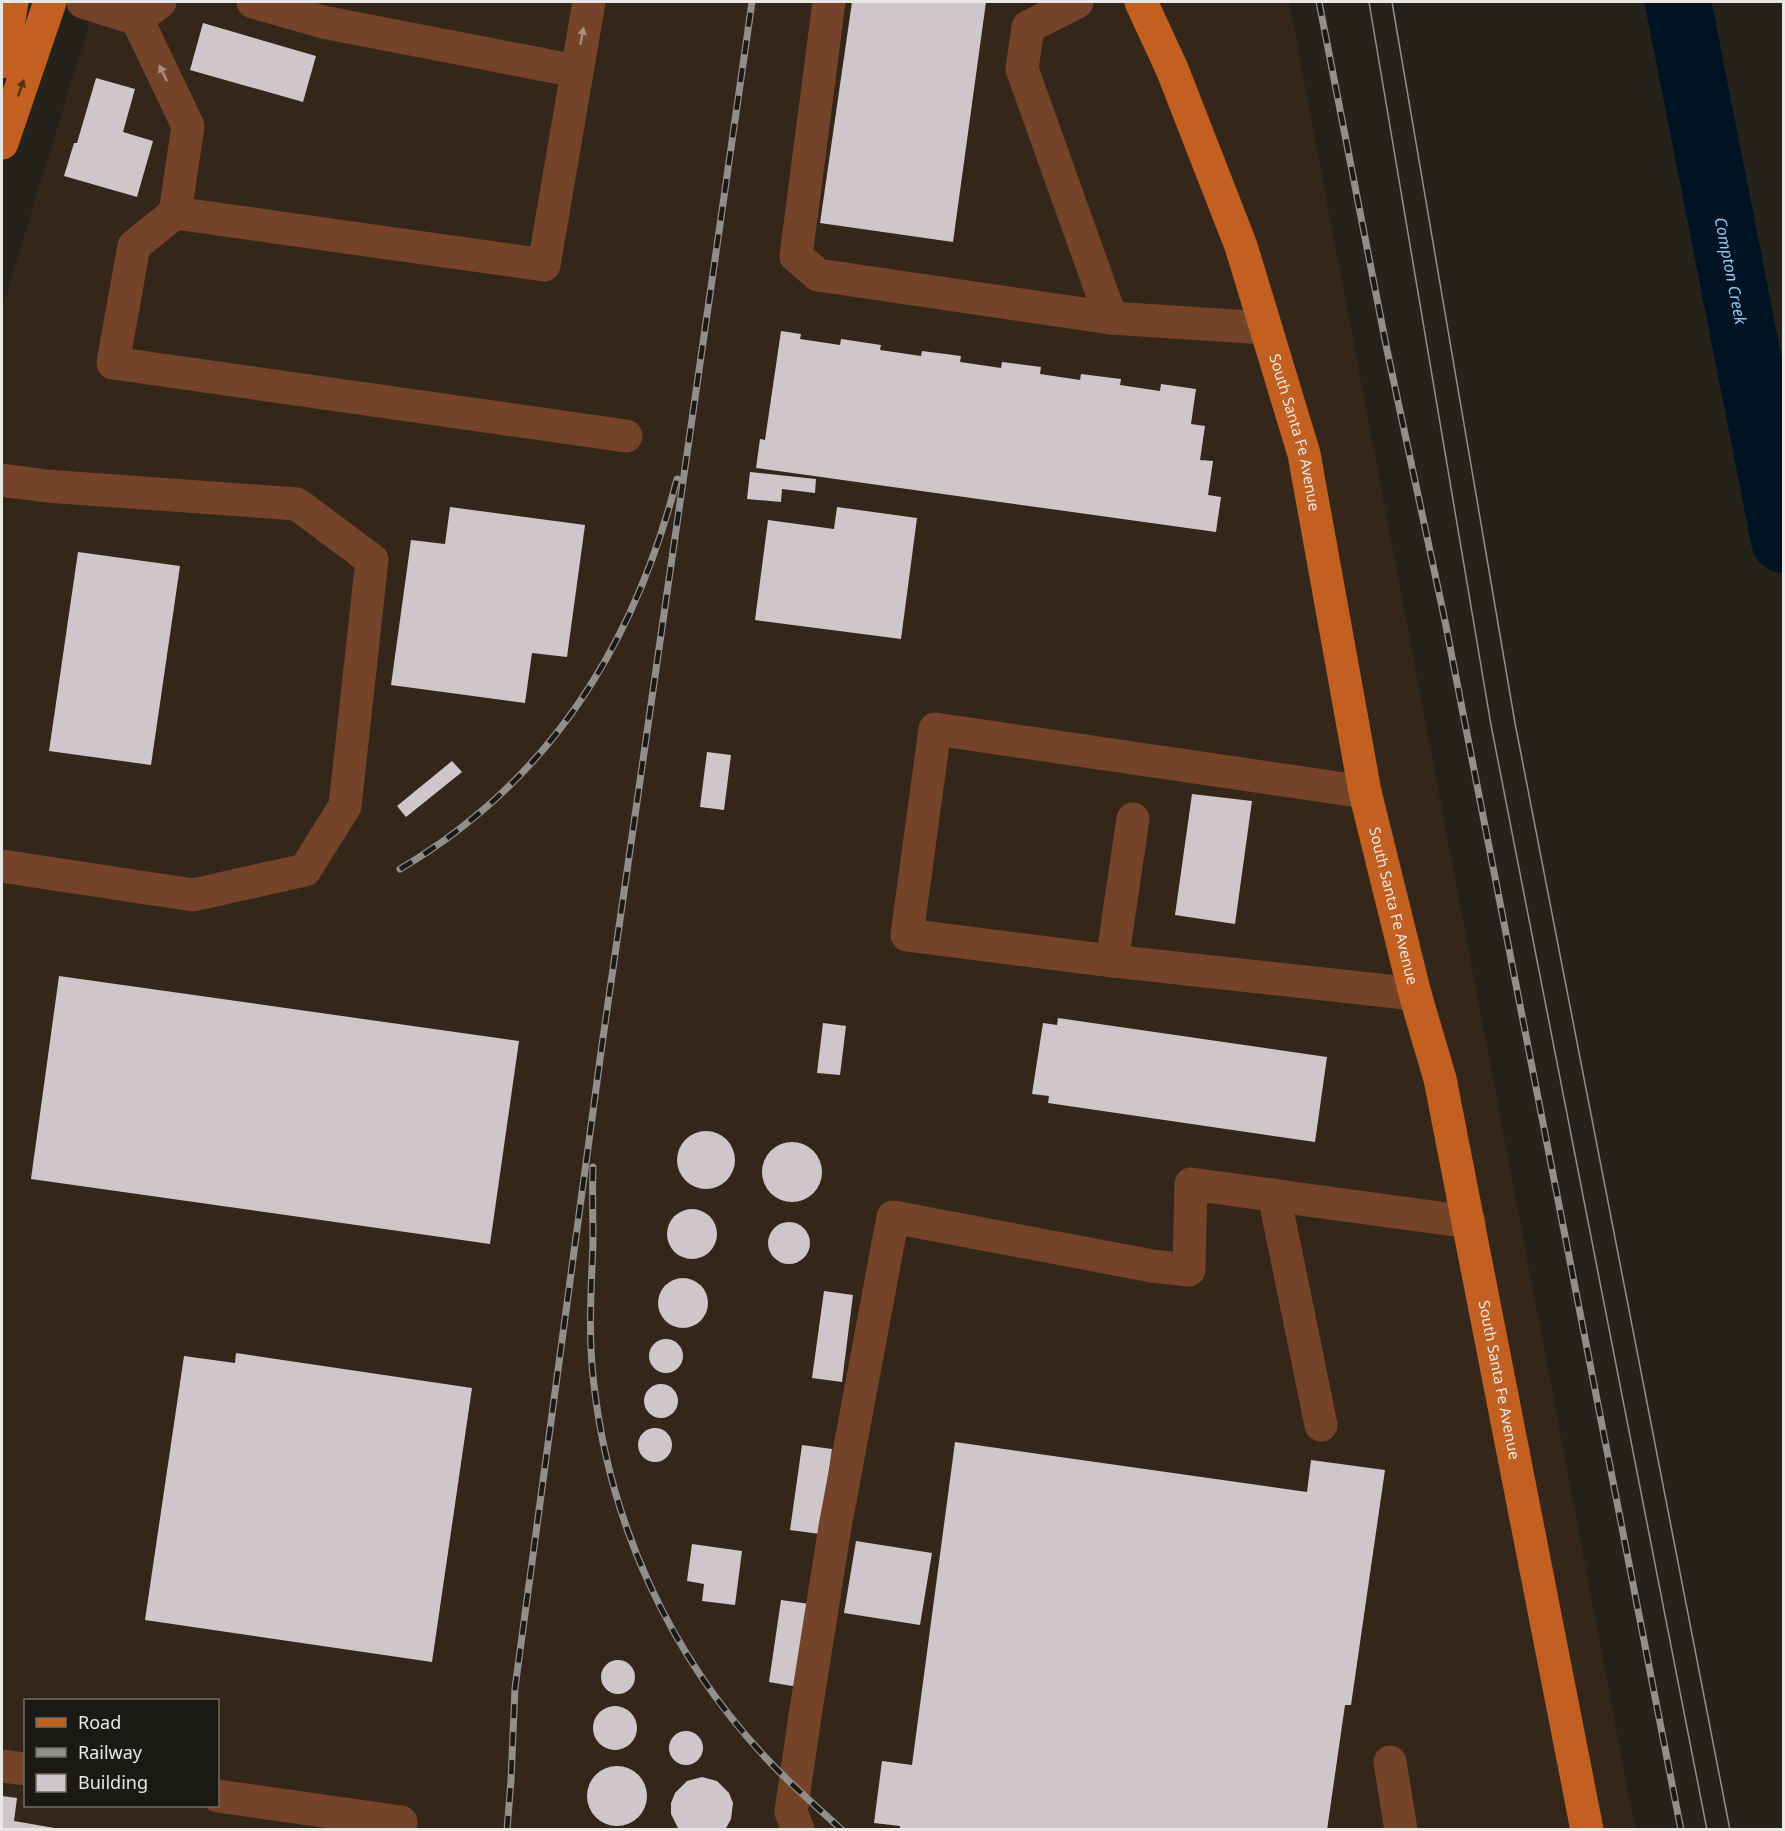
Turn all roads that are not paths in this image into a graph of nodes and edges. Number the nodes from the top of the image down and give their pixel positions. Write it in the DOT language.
graph roads {
  1 [pos="12,2"];
  2 [pos="50,2"];
  3 [pos="83,2"];
  4 [pos="253,2"];
  5 [pos="589,2"];
  6 [pos="829,2"];
  7 [pos="1077,2"];
  8 [pos="1141,2"];
  9 [pos="149,10"];
  10 [pos="2,62"];
  11 [pos="576,71"];
  12 [pos="2,143"];
  13 [pos="175,213"];
  14 [pos="1111,318"];
  15 [pos="1265,328"];
  16 [pos="626,436"];
  17 [pos="2,480"];
  18 [pos="1365,792"];
  19 [pos="1133,819"];
  20 [pos="2,866"];
  21 [pos="1112,961"];
  22 [pos="1415,994"];
  23 [pos="1274,1195"];
  24 [pos="1469,1222"];
  25 [pos="1321,1425"];
  26 [pos="1390,1762"];
  27 [pos="2,1766"];
  28 [pos="24,1769"];
  29 [pos="219,1796"];
  30 [pos="401,1822"];
  31 [pos="798,1830"];
  32 [pos="1401,1830"];
  33 [pos="1587,1830"];
  1 -- 10 [label="main road"];
  12 -- 2 [label="main road, one-way"];
  3 -- 9 [label="lane"];
  4 -- 11 [label="lane"];
  11 -- 5 [label="lane, one-way"];
  6 -- 14 [label="lane"];
  7 -- 14 [label="lane"];
  8 -- 15 [label="main road, South Santa Fe Avenue"];
  13 -- 9 [label="lane, one-way"];
  11 -- 13 [label="lane"];
  13 -- 16 [label="lane"];
  14 -- 15 [label="lane"];
  15 -- 18 [label="main road, South Santa Fe Avenue"];
  17 -- 20 [label="lane"];
  18 -- 21 [label="lane"];
  18 -- 22 [label="main road, South Santa Fe Avenue"];
  19 -- 21 [label="lane"];
  21 -- 22 [label="lane"];
  22 -- 24 [label="main road, South Santa Fe Avenue"];
  23 -- 24 [label="lane"];
  23 -- 25 [label="lane"];
  23 -- 31 [label="lane"];
  24 -- 33 [label="main road, South Santa Fe Avenue"];
  26 -- 32 [label="lane"];
  27 -- 28 [label="lane"];
  29 -- 30 [label="lane"];
}
